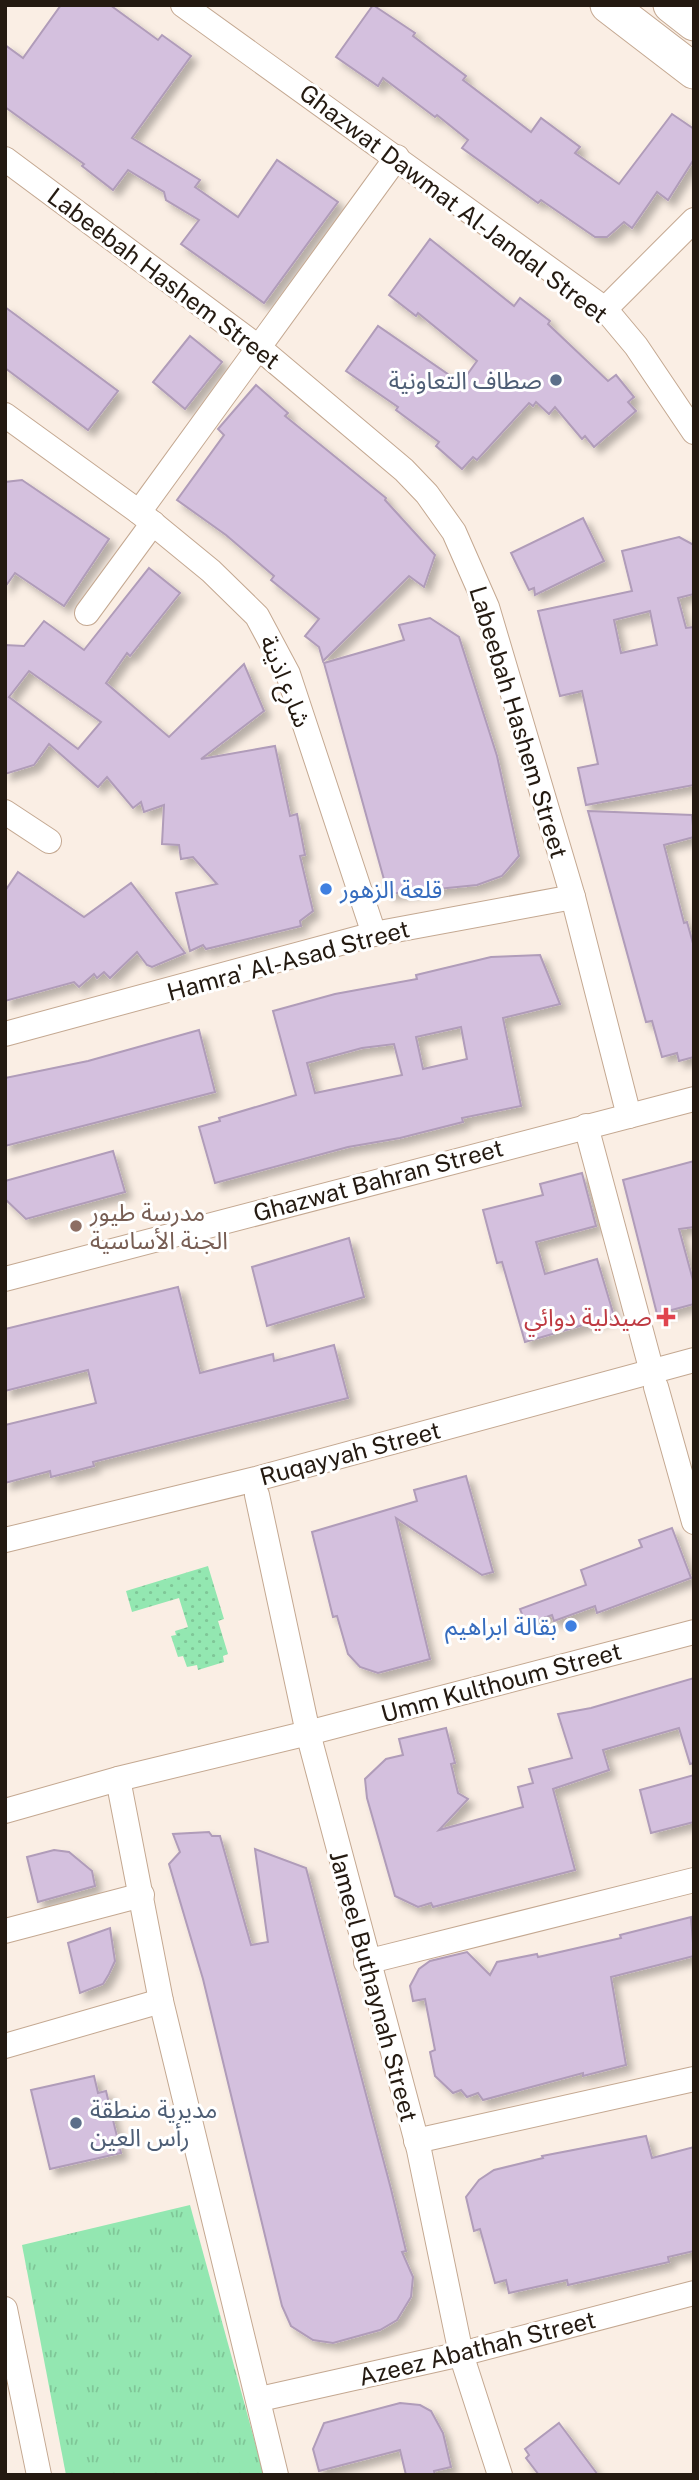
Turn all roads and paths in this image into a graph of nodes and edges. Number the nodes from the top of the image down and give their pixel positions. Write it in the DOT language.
graph roads {
  1 [pos="183,5"];
  2 [pos="608,5"];
  3 [pos="671,5"];
  4 [pos="694,23"];
  5 [pos="694,71"];
  6 [pos="397,158"];
  7 [pos="5,159"];
  8 [pos="694,220"];
  9 [pos="605,309"];
  10 [pos="258,347"];
  11 [pos="5,415"];
  12 [pos="694,432"];
  13 [pos="146,518"];
  14 [pos="87,613"];
  15 [pos="5,812"];
  16 [pos="49,841"];
  17 [pos="573,897"];
  18 [pos="374,934"];
  19 [pos="5,1034"];
  20 [pos="694,1099"];
  21 [pos="629,1116"];
  22 [pos="586,1126"];
  23 [pos="5,1279"];
  24 [pos="694,1360"];
  25 [pos="694,1376"];
  26 [pos="654,1379"];
  27 [pos="257,1495"];
  28 [pos="694,1522"];
  29 [pos="5,1540"];
  30 [pos="5,1555"];
  31 [pos="694,1632"];
  32 [pos="307,1733"];
  33 [pos="118,1779"];
  34 [pos="5,1811"];
  35 [pos="694,1880"];
  36 [pos="142,1895"];
  37 [pos="5,1931"];
  38 [pos="366,1962"];
  39 [pos="161,2001"];
  40 [pos="5,2046"];
  41 [pos="694,2079"];
  42 [pos="416,2141"];
  43 [pos="694,2293"];
  44 [pos="5,2309"];
  45 [pos="461,2354"];
  46 [pos="260,2399"];
  47 [pos="39,2475"];
  48 [pos="276,2475"];
  49 [pos="500,2475"];
  1 -- 6 [label="street, Ghazwat Dawmat Al-Jandal Street"];
  2 -- 5 [label="highway"];
  3 -- 4 [label="highway"];
  6 -- 9 [label="street, Ghazwat Dawmat Al-Jandal Street"];
  6 -- 10 [label="street"];
  7 -- 10 [label="street, Labeebah Hashem Street"];
  8 -- 9 [label="street"];
  9 -- 12 [label="street, Ghazwat Dawmat Al-Jandal Street"];
  10 -- 13 [label="street"];
  10 -- 17 [label="street, Labeebah Hashem Street"];
  11 -- 13 [label="street, شارع اذينة"];
  13 -- 14 [label="street"];
  13 -- 18 [label="street, شارع اذينة"];
  15 -- 16 [label="street"];
  17 -- 18 [label="street, Hamra' Al-Asad Street"];
  17 -- 21 [label="street, Labeebah Hashem Street"];
  18 -- 19 [label="street, Hamra' Al-Asad Street"];
  20 -- 21 [label="street"];
  21 -- 22 [label="street, Ghazwat Bahran Street"];
  22 -- 23 [label="street, Ghazwat Bahran Street"];
  22 -- 26 [label="street"];
  24 -- 26 [label="street, Ruqayyah Street"];
  25 -- 26 [label="street, Ruqayyah Street"];
  26 -- 27 [label="street, Ruqayyah Street"];
  26 -- 28 [label="street"];
  26 -- 29 [label="street, Ruqayyah Street"];
  27 -- 30 [label="street, Ruqayyah Street"];
  27 -- 32 [label="street, Jameel Buthaynah Street"];
  31 -- 32 [label="street, Umm Kulthoum Street"];
  32 -- 33 [label="street, Umm Kulthoum Street"];
  32 -- 38 [label="street, Jameel Buthaynah Street"];
  33 -- 34 [label="street, Umm Kulthoum Street"];
  33 -- 36 [label="street"];
  35 -- 38 [label="street"];
  36 -- 37 [label="street"];
  36 -- 39 [label="street"];
  38 -- 42 [label="street, Jameel Buthaynah Street"];
  39 -- 40 [label="street"];
  39 -- 46 [label="street"];
  41 -- 42 [label="street"];
  42 -- 45 [label="street, Jameel Buthaynah Street"];
  43 -- 45 [label="street, Azeez Abathah Street"];
  44 -- 47 [label="street"];
  45 -- 46 [label="street, Azeez Abathah Street"];
  45 -- 49 [label="street, Jameel Buthaynah Street"];
  46 -- 48 [label="street"];
}
